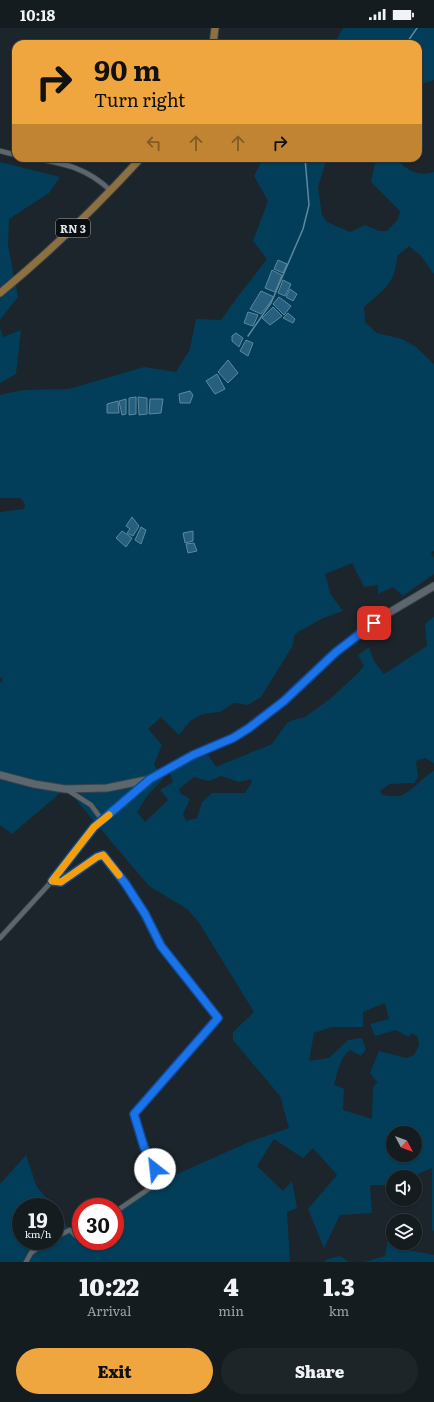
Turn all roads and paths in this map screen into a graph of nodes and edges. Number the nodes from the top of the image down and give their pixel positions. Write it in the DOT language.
graph roads {
  1 [pos="215,28"];
  2 [pos="214,40"];
  3 [pos="0,151"];
  4 [pos="12,153"];
  5 [pos="51,162"];
  6 [pos="137,162"];
  7 [pos="111,191"];
  8 [pos="0,294"];
  9 [pos="434,586"];
  10 [pos="0,775"];
  11 [pos="150,779"];
  12 [pos="65,789"];
  13 [pos="102,820"];
  14 [pos="52,881"];
  15 [pos="0,938"];
  16 [pos="124,1206"];
  17 [pos="35,1250"];
  18 [pos="26,1262"];
  1 -- 2 [label="main road"];
  3 -- 4 [label="street"];
  5 -- 7 [label="street"];
  6 -- 7 [label="main road, RN 3"];
  7 -- 8 [label="main road, RN 3"];
  9 -- 11 [label="street"];
  10 -- 12 [label="street"];
  11 -- 12 [label="street"];
  11 -- 13 [label="street"];
  12 -- 13 [label="street"];
  13 -- 14 [label="street"];
  14 -- 15 [label="street"];
  14 -- 16 [label="street"];
  17 -- 18 [label="street"];
}
